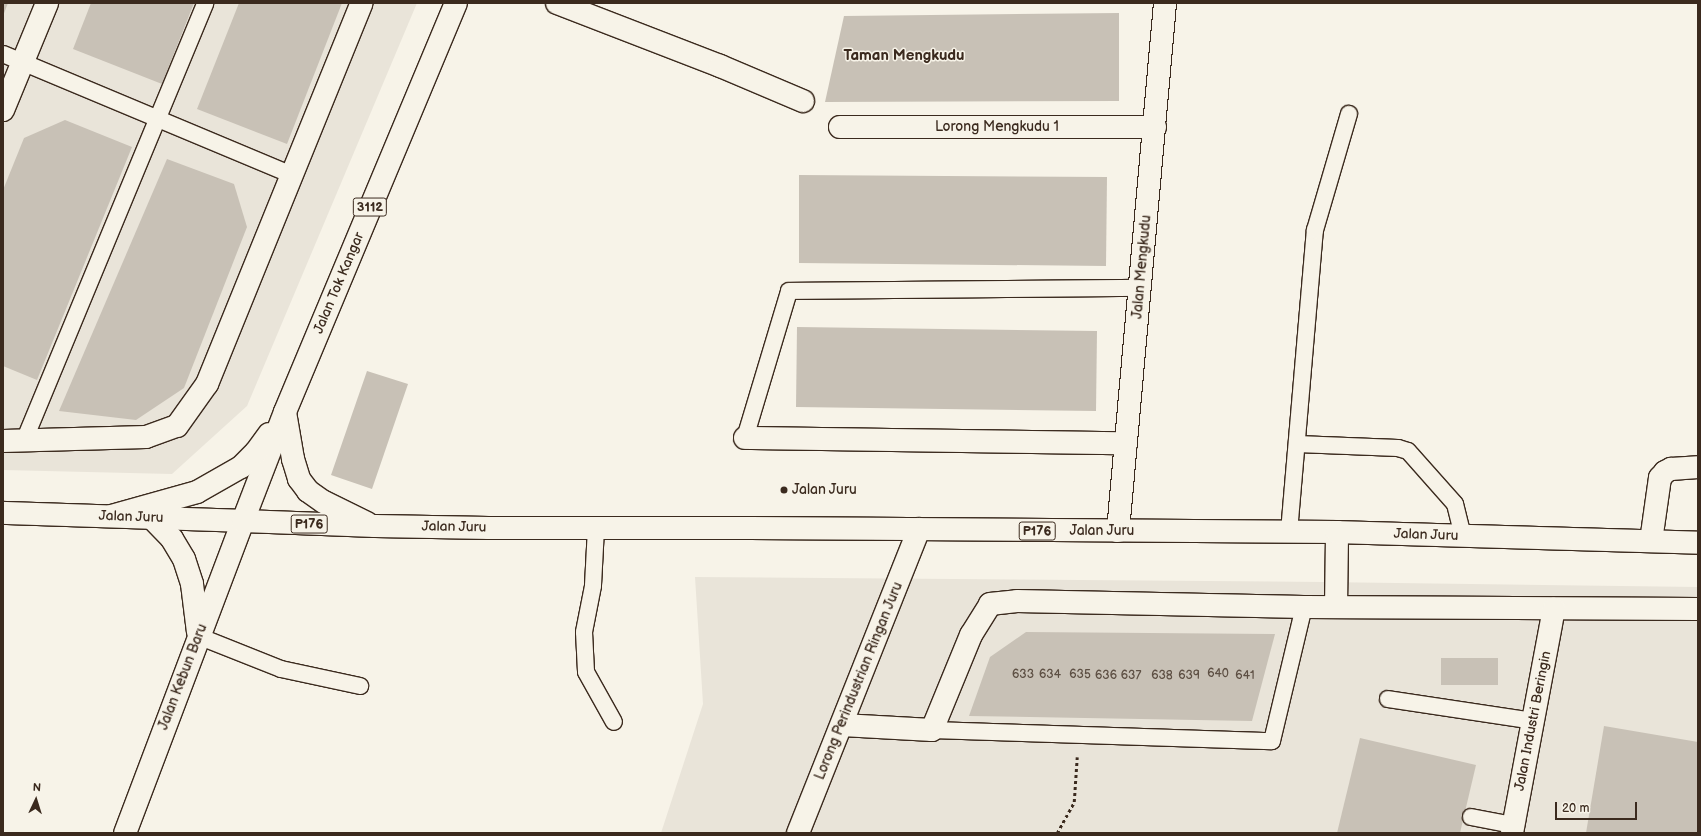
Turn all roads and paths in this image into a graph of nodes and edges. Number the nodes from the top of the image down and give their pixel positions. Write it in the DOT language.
graph roads {
  1 [pos="47,3"];
  2 [pos="205,3"];
  3 [pos="362,3"];
  4 [pos="456,3"];
  5 [pos="557,3"];
  6 [pos="1166,3"];
  7 [pos="3,54"];
  8 [pos="23,62"];
  9 [pos="803,101"];
  10 [pos="3,110"];
  11 [pos="1349,114"];
  12 [pos="158,118"];
  13 [pos="1154,126"];
  14 [pos="840,127"];
  15 [pos="292,175"];
  16 [pos="1140,288"];
  17 [pos="285,412"];
  18 [pos="745,438"];
  19 [pos="14,441"];
  20 [pos="1126,443"];
  21 [pos="1297,444"];
  22 [pos="1698,467"];
  23 [pos="3,513"];
  24 [pos="111,516"];
  25 [pos="151,517"];
  26 [pos="243,521"];
  27 [pos="375,526"];
  28 [pos="596,528"];
  29 [pos="919,529"];
  30 [pos="1118,532"];
  31 [pos="1289,532"];
  32 [pos="1337,532"];
  33 [pos="1463,536"];
  34 [pos="1651,541"];
  35 [pos="1698,543"];
  36 [pos="1304,607"];
  37 [pos="1336,607"];
  38 [pos="1554,609"];
  39 [pos="1698,609"];
  40 [pos="198,636"];
  41 [pos="360,686"];
  42 [pos="1388,699"];
  43 [pos="1533,721"];
  44 [pos="614,722"];
  45 [pos="842,725"];
  46 [pos="932,730"];
  47 [pos="1078,735"];
  48 [pos="1471,817"];
  49 [pos="1512,829"];
  50 [pos="125,833"];
  51 [pos="798,833"];
  52 [pos="1057,833"];
  1 -- 8 [label="street"];
  2 -- 12 [label="lane"];
  3 -- 15 [label="street"];
  4 -- 17 [label="street, Jalan Tok Kangar / 3112"];
  5 -- 9 [label="street"];
  6 -- 13 [label="street, Jalan Mengkudu"];
  7 -- 8 [label="lane"];
  8 -- 10 [label="street"];
  8 -- 12 [label="lane"];
  11 -- 21 [label="lane"];
  12 -- 15 [label="lane"];
  12 -- 19 [label="lane"];
  13 -- 14 [label="street, Lorong Mengkudu 1"];
  13 -- 16 [label="street, Jalan Mengkudu"];
  15 -- 19 [label="street"];
  16 -- 18 [label="lane"];
  16 -- 20 [label="street, Jalan Mengkudu"];
  17 -- 24 [label="street"];
  17 -- 26 [label="street, Jalan Tok Kangar / 3112"];
  17 -- 27 [label="street"];
  18 -- 20 [label="street"];
  20 -- 30 [label="street, Jalan Mengkudu"];
  21 -- 31 [label="lane"];
  21 -- 33 [label="lane"];
  22 -- 34 [label="street"];
  23 -- 24 [label="street, Jalan Juru / P176"];
  24 -- 25 [label="street, Jalan Juru / P176"];
  25 -- 26 [label="street, Jalan Juru / P176"];
  25 -- 40 [label="street"];
  26 -- 27 [label="street, Jalan Juru / P176"];
  26 -- 40 [label="street, Jalan Kebun Baru"];
  27 -- 28 [label="street, Jalan Juru / P176"];
  28 -- 29 [label="street, Jalan Juru / P176"];
  28 -- 44 [label="lane"];
  29 -- 30 [label="street, Jalan Juru / P176"];
  29 -- 45 [label="street, Lorong Perindustrian Ringan Juru"];
  30 -- 31 [label="street, Jalan Juru / P176"];
  31 -- 32 [label="street, Jalan Juru / P176"];
  32 -- 33 [label="street, Jalan Juru / P176"];
  32 -- 37 [label="street"];
  33 -- 34 [label="street, Jalan Juru / P176"];
  34 -- 35 [label="street, Jalan Juru / P176"];
  36 -- 37 [label="street"];
  36 -- 46 [label="street"];
  36 -- 47 [label="lane"];
  37 -- 38 [label="street"];
  38 -- 39 [label="street"];
  38 -- 43 [label="street, Jalan Industri Beringin"];
  40 -- 41 [label="lane"];
  40 -- 50 [label="street, Jalan Kebun Baru"];
  42 -- 43 [label="lane"];
  43 -- 49 [label="street, Jalan Industri Beringin"];
  45 -- 46 [label="street"];
  45 -- 51 [label="street, Lorong Perindustrian Ringan Juru"];
  46 -- 47 [label="lane"];
  47 -- 52 [label="path"];
  48 -- 49 [label="lane"];
}
